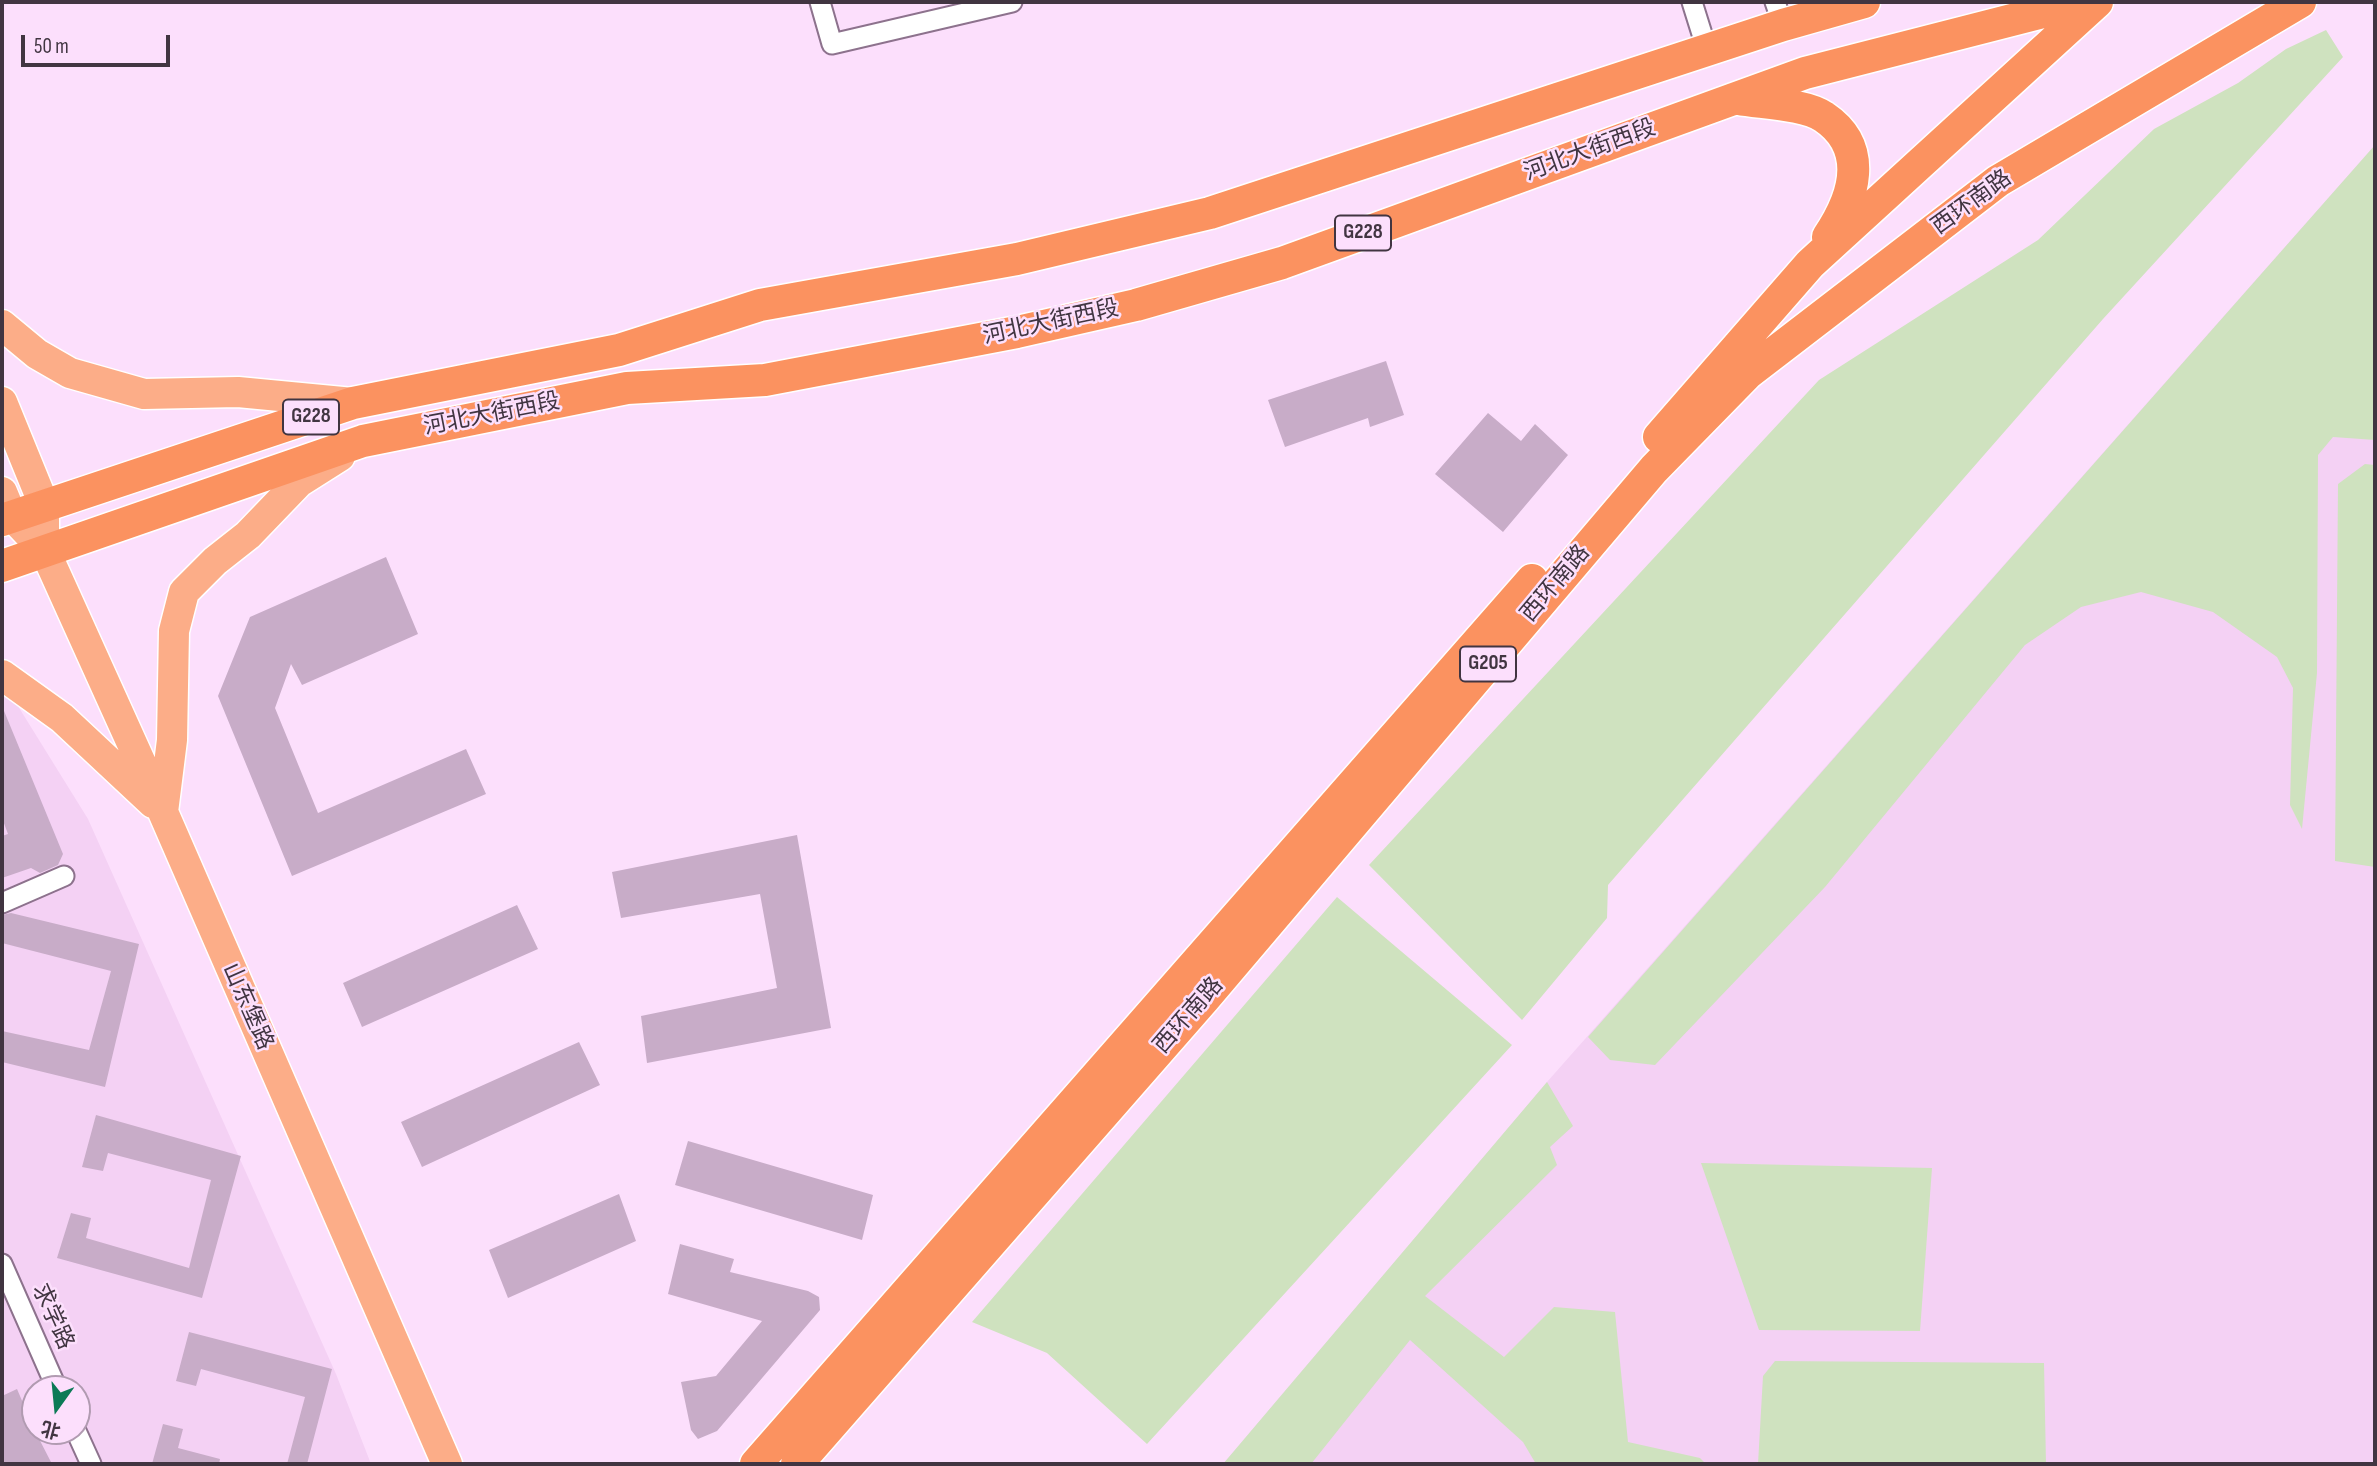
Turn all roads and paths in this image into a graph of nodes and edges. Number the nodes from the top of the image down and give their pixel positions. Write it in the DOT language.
graph roads {
  1 [pos="820,2"];
  2 [pos="1012,2"];
  3 [pos="1692,2"];
  4 [pos="1864,2"];
  5 [pos="2082,2"];
  6 [pos="2096,2"];
  7 [pos="2300,2"];
  8 [pos="1779,13"];
  9 [pos="1707,50"];
  10 [pos="1734,99"];
  11 [pos="1810,264"];
  12 [pos="2,325"];
  13 [pos="2,402"];
  14 [pos="353,403"];
  15 [pos="363,441"];
  16 [pos="44,505"];
  17 [pos="5,509"];
  18 [pos="45,551"];
  19 [pos="2,566"];
  20 [pos="2,675"];
  21 [pos="163,812"];
  22 [pos="64,876"];
  23 [pos="2,903"];
  24 [pos="2,1264"];
  25 [pos="51,1375"];
  26 [pos="82,1445"];
  27 [pos="91,1464"];
  28 [pos="447,1464"];
  29 [pos="756,1464"];
  30 [pos="797,1464"];
  1 -- 2 [label="street"];
  3 -- 9 [label="street"];
  4 -- 8 [label="highway, 河北大街西段 / G228"];
  5 -- 10 [label="highway, 河北大街西段 / G228"];
  6 -- 11 [label="highway, 西环南路 / G205"];
  7 -- 30 [label="highway, 西环南路 / G205"];
  8 -- 9 [label="highway, 河北大街西段 / G228"];
  9 -- 14 [label="highway, 河北大街西段 / G228"];
  10 -- 11 [label="highway"];
  10 -- 15 [label="highway, 河北大街西段 / G228"];
  11 -- 29 [label="highway, 西环南路 / G205"];
  12 -- 14 [label="main road"];
  13 -- 16 [label="main road"];
  14 -- 16 [label="highway, 河北大街西段 / G228"];
  15 -- 18 [label="highway, 河北大街西段 / G228"];
  15 -- 21 [label="main road"];
  16 -- 17 [label="highway, 河北大街西段 / G228"];
  16 -- 18 [label="main road"];
  17 -- 18 [label="main road"];
  18 -- 19 [label="highway, 河北大街西段 / G228"];
  18 -- 21 [label="main road, 山东堡路"];
  20 -- 21 [label="main road"];
  21 -- 28 [label="main road, 山东堡路"];
  22 -- 23 [label="street"];
  24 -- 25 [label="street, 求学路"];
  26 -- 27 [label="street"];
}
